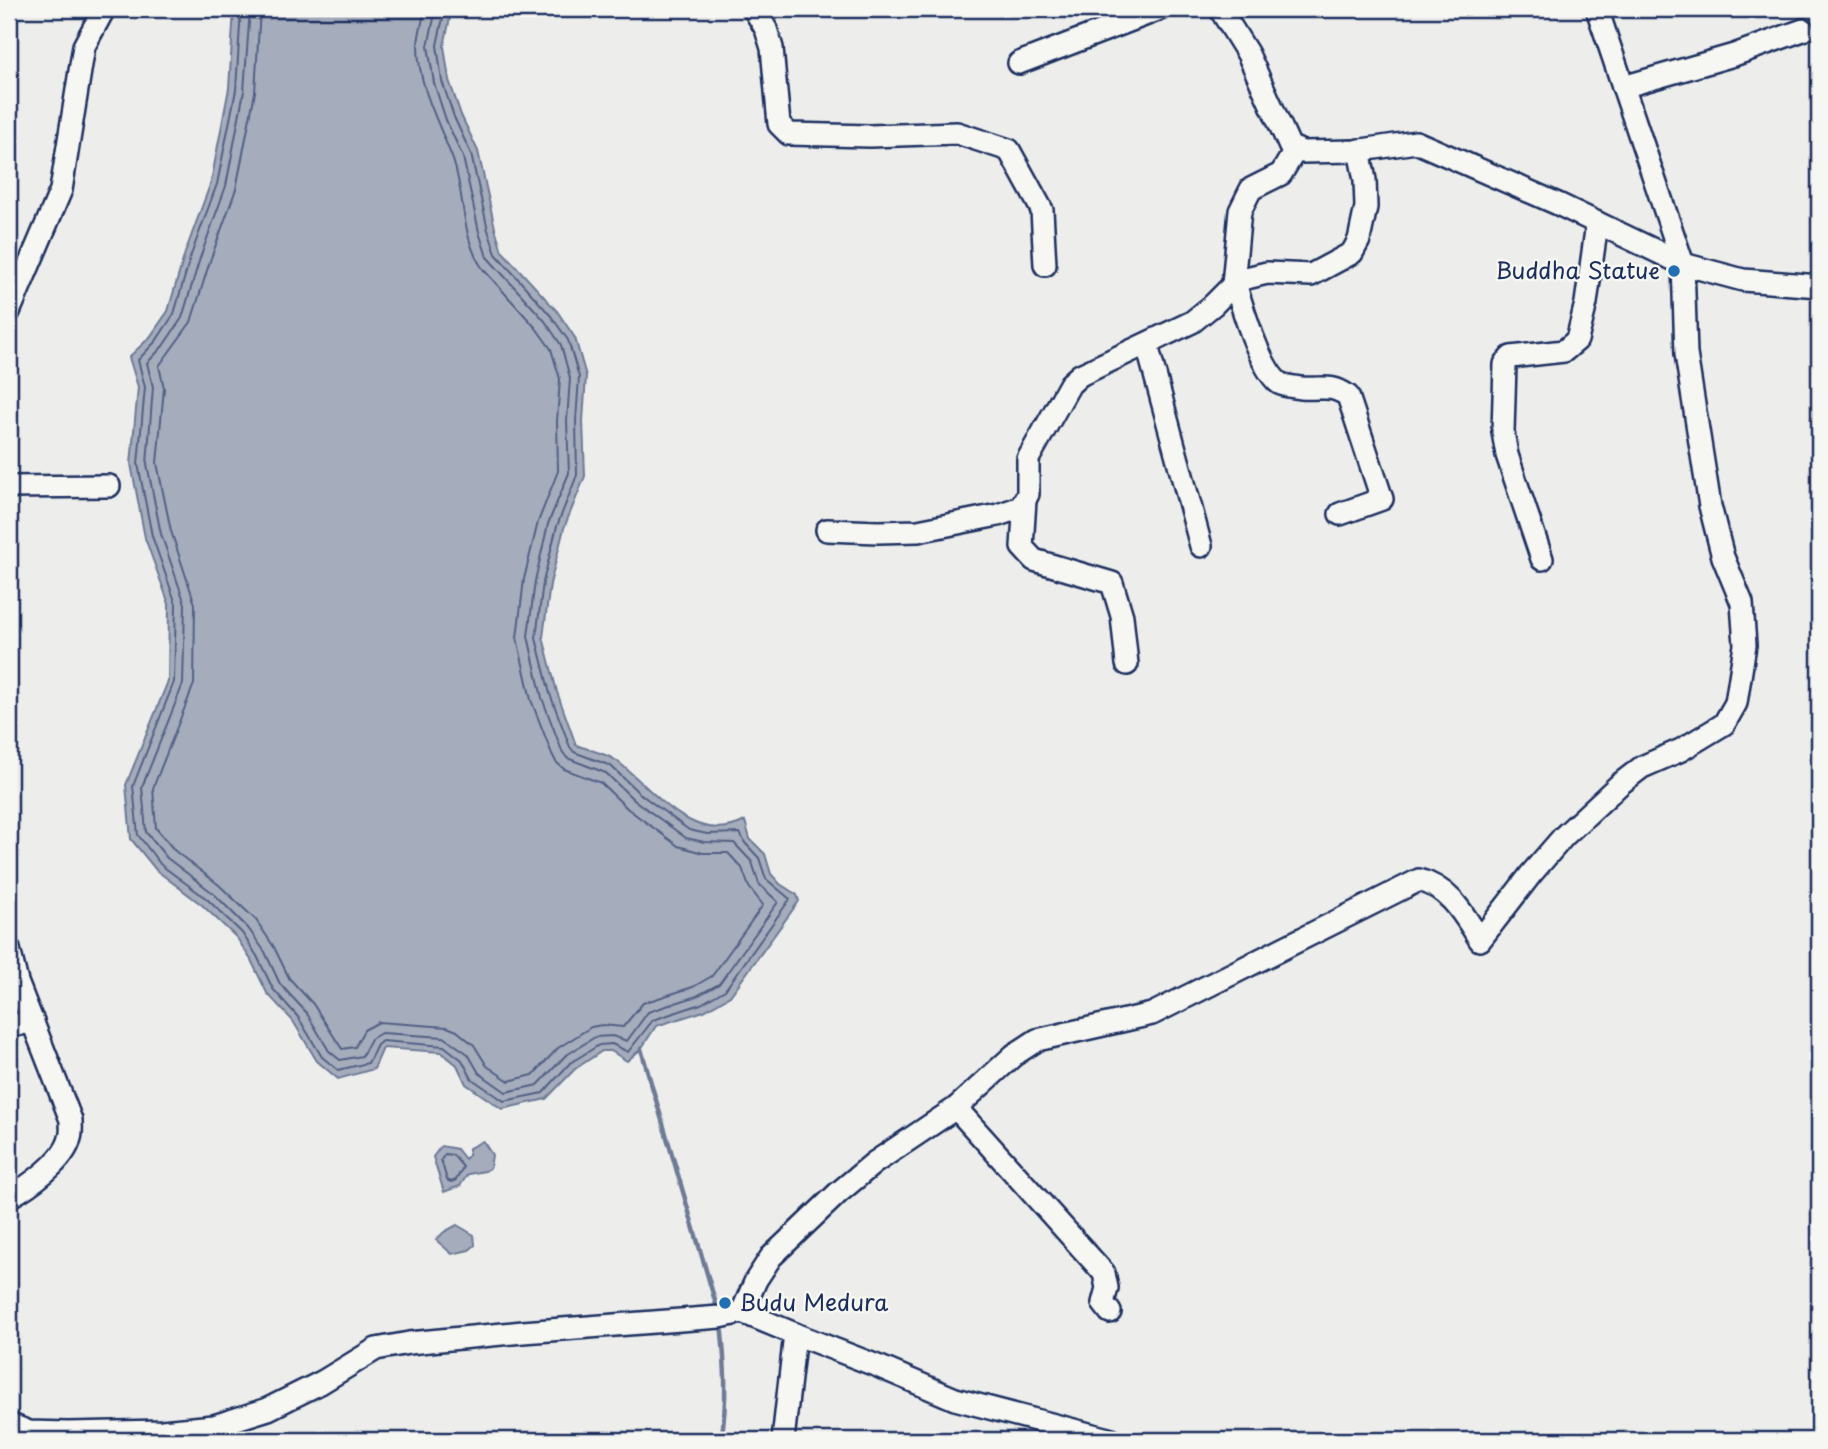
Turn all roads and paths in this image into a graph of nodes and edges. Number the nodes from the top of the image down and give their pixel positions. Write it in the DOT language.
graph roads {
  1 [pos="104,9"];
  2 [pos="754,9"];
  3 [pos="1160,9"];
  4 [pos="1220,9"];
  5 [pos="1597,9"];
  6 [pos="1803,30"];
  7 [pos="1019,63"];
  8 [pos="1623,87"];
  9 [pos="1296,149"];
  10 [pos="1359,150"];
  11 [pos="1597,223"];
  12 [pos="1045,264"];
  13 [pos="1682,264"];
  14 [pos="1234,283"];
  15 [pos="1819,286"];
  16 [pos="9,312"];
  17 [pos="1147,345"];
  18 [pos="109,486"];
  19 [pos="9,487"];
  20 [pos="1025,500"];
  21 [pos="1340,514"];
  22 [pos="827,530"];
  23 [pos="1200,546"];
  24 [pos="1542,559"];
  25 [pos="1127,664"];
  26 [pos="9,949"];
  27 [pos="33,1021"];
  28 [pos="9,1027"];
  29 [pos="956,1108"];
  30 [pos="9,1197"];
  31 [pos="742,1312"];
  32 [pos="1110,1312"];
  33 [pos="795,1334"];
  34 [pos="9,1424"];
  35 [pos="783,1440"];
  36 [pos="1112,1440"];
  1 -- 16 [label="street"];
  2 -- 12 [label="street"];
  3 -- 7 [label="street"];
  4 -- 9 [label="street"];
  5 -- 8 [label="street"];
  6 -- 8 [label="street"];
  8 -- 13 [label="street"];
  9 -- 10 [label="street"];
  9 -- 14 [label="street"];
  10 -- 11 [label="street"];
  10 -- 14 [label="street"];
  11 -- 13 [label="street"];
  11 -- 24 [label="street"];
  13 -- 15 [label="street"];
  13 -- 29 [label="street"];
  14 -- 17 [label="street"];
  14 -- 21 [label="street"];
  17 -- 20 [label="street"];
  17 -- 23 [label="street"];
  18 -- 19 [label="street"];
  20 -- 22 [label="street"];
  20 -- 25 [label="street"];
  26 -- 27 [label="street"];
  27 -- 28 [label="street"];
  27 -- 30 [label="street"];
  29 -- 31 [label="street"];
  29 -- 32 [label="street"];
  31 -- 33 [label="street"];
  31 -- 34 [label="street"];
  33 -- 35 [label="street"];
  33 -- 36 [label="street"];
}
